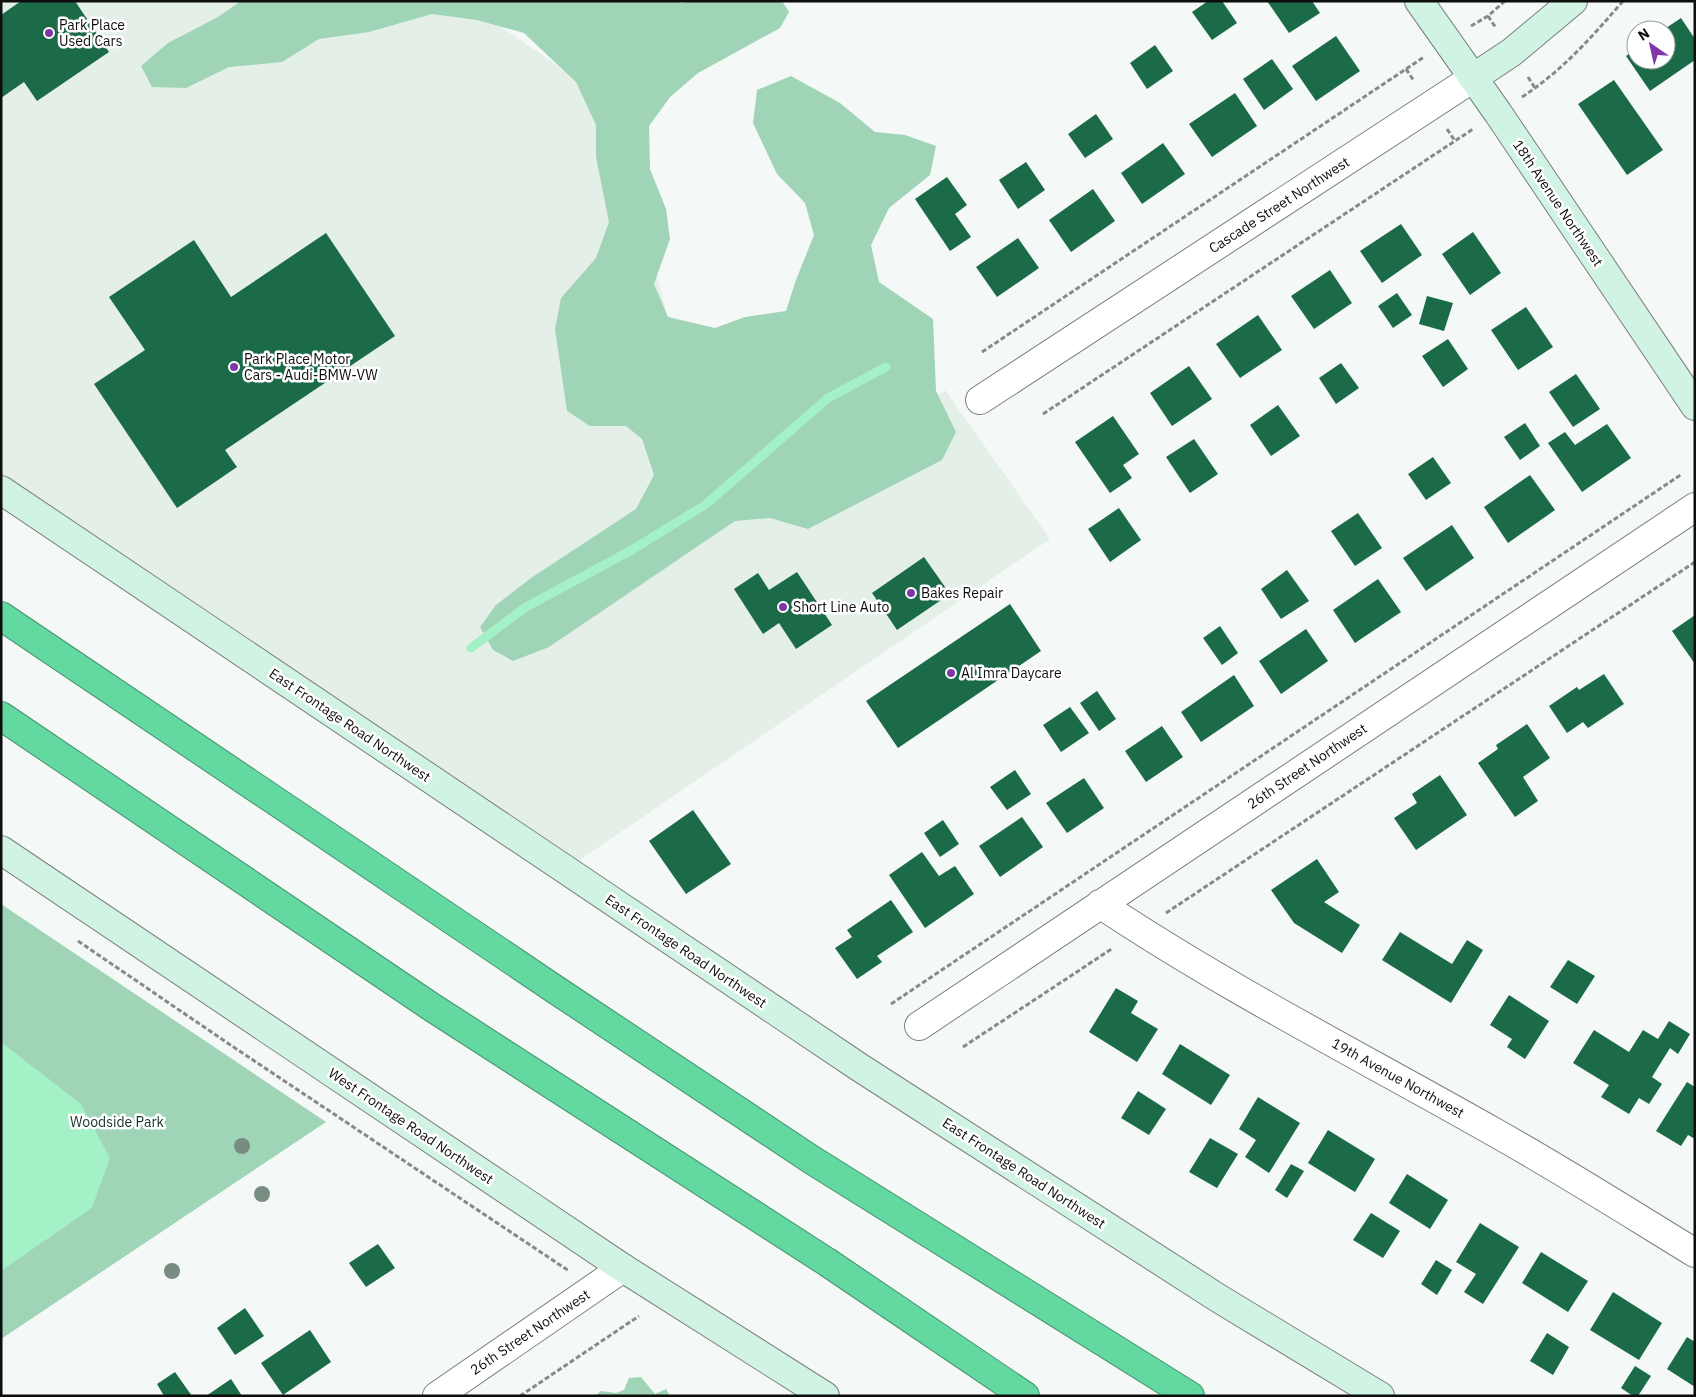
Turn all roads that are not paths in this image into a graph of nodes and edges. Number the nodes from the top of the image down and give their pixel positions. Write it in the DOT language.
graph roads {
  1 [pos="1419,1"];
  2 [pos="1573,1"];
  3 [pos="1474,78"];
  4 [pos="980,400"];
  5 [pos="1695,406"];
  6 [pos="1,490"];
  7 [pos="1695,507"];
  8 [pos="1,616"];
  9 [pos="1,716"];
  10 [pos="1,850"];
  11 [pos="1100,904"];
  12 [pos="919,1026"];
  13 [pos="1695,1252"];
  14 [pos="622,1268"];
  15 [pos="437,1396"];
  16 [pos="825,1396"];
  17 [pos="1025,1396"];
  18 [pos="1190,1396"];
  19 [pos="1380,1396"];
  1 -- 3 [label="street, 18th Avenue Northwest"];
  2 -- 3 [label="street, Cascade Street Northwest"];
  3 -- 4 [label="street, Cascade Street Northwest"];
  3 -- 5 [label="street, 18th Avenue Northwest"];
  6 -- 19 [label="street, East Frontage Road Northwest"];
  7 -- 11 [label="street, 26th Street Northwest"];
  8 -- 18 [label="highway"];
  9 -- 17 [label="highway"];
  10 -- 14 [label="street, West Frontage Road Northwest"];
  11 -- 12 [label="street, 26th Street Northwest"];
  11 -- 13 [label="street, 19th Avenue Northwest"];
  14 -- 15 [label="street, 26th Street Northwest"];
  14 -- 16 [label="street, West Frontage Road Northwest"];
}
